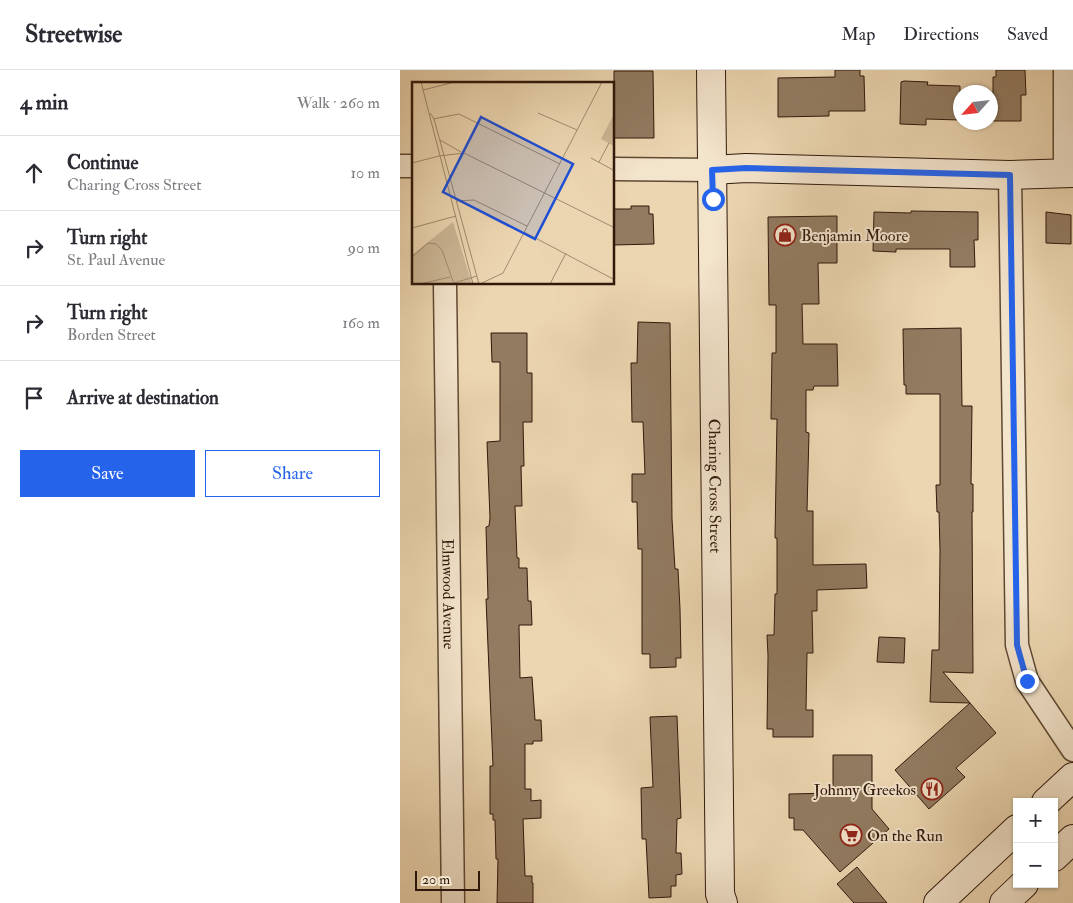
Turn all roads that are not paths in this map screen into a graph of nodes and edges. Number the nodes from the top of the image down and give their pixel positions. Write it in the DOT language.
graph roads {
  1 [pos="711,70"];
  2 [pos="1065,70"];
  3 [pos="615,169"];
  4 [pos="712,170"];
  5 [pos="1069,173"];
  6 [pos="1010,175"];
  7 [pos="445,285"];
  8 [pos="1073,750"];
  9 [pos="1073,777"];
  10 [pos="1050,798"];
  11 [pos="1013,833"];
  12 [pos="1073,840"];
  13 [pos="1058,853"];
  14 [pos="1020,888"];
  15 [pos="721,900"];
  16 [pos="453,903"];
  17 [pos="938,903"];
  18 [pos="1004,903"];
  1 -- 4 [label="main road, Charing Cross Street"];
  2 -- 5 [label="street"];
  3 -- 4 [label="street"];
  4 -- 6 [label="main road"];
  4 -- 15 [label="main road, Charing Cross Street"];
  5 -- 6 [label="main road"];
  6 -- 8 [label="street"];
  7 -- 16 [label="street, Elmwood Avenue"];
  9 -- 10 [label="main road"];
  11 -- 17 [label="main road"];
  12 -- 13 [label="main road"];
  14 -- 18 [label="main road"];
}
